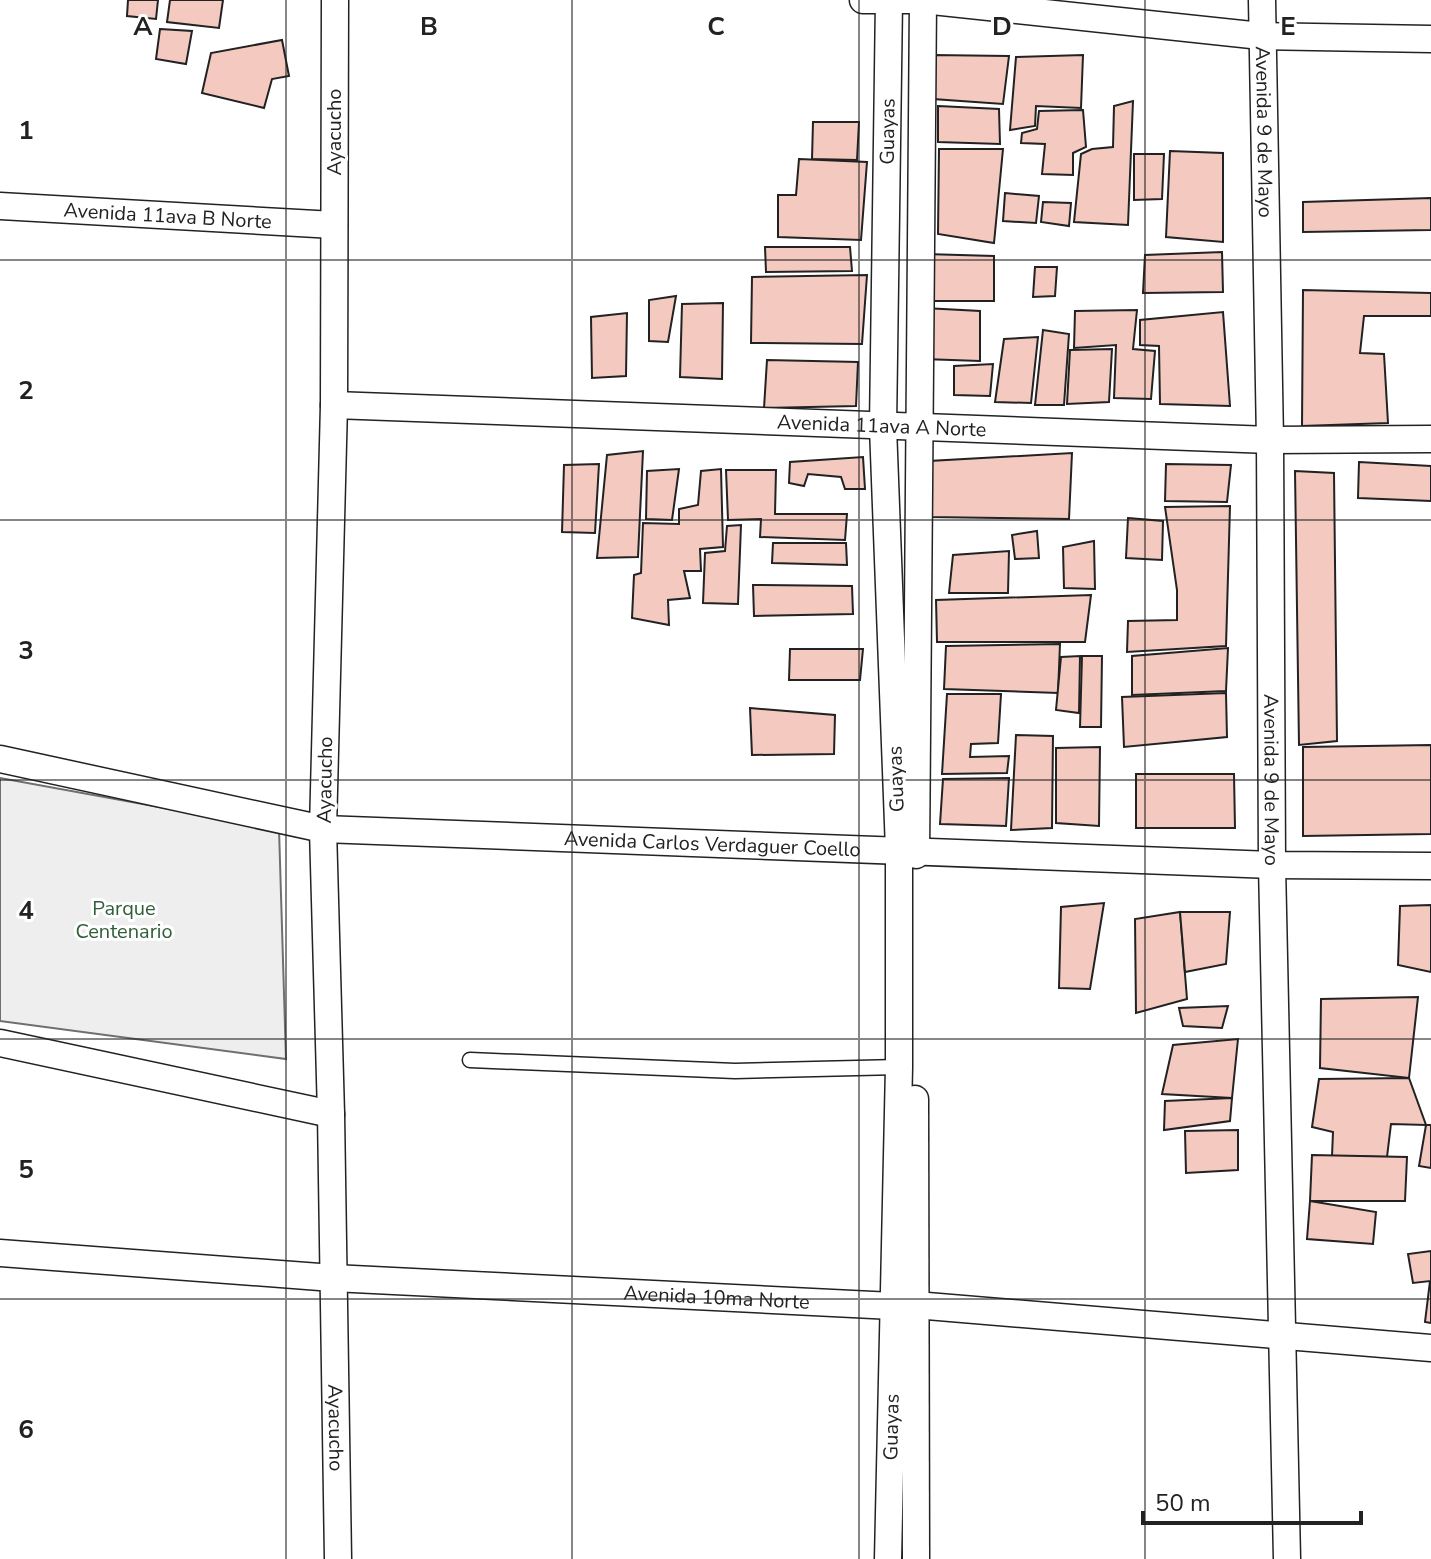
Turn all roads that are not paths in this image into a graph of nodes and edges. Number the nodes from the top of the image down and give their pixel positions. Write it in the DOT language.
graph roads {
  1 [pos="335,0"];
  2 [pos="863,0"];
  3 [pos="889,0"];
  4 [pos="923,0"];
  5 [pos="1262,0"];
  6 [pos="1261,36"];
  7 [pos="1431,39"];
  8 [pos="0,206"];
  9 [pos="334,225"];
  10 [pos="334,405"];
  11 [pos="883,427"];
  12 [pos="920,428"];
  13 [pos="1431,439"];
  14 [pos="1270,440"];
  15 [pos="0,759"];
  16 [pos="323,829"];
  17 [pos="907,850"];
  18 [pos="1272,865"];
  19 [pos="1431,866"];
  20 [pos="0,1043"];
  21 [pos="470,1060"];
  22 [pos="899,1067"];
  23 [pos="331,1114"];
  24 [pos="0,1253"];
  25 [pos="333,1278"];
  26 [pos="904,1306"];
  27 [pos="1284,1338"];
  28 [pos="1431,1348"];
  29 [pos="338,1559"];
  30 [pos="888,1559"];
  31 [pos="916,1559"];
  32 [pos="1287,1559"];
  1 -- 9 [label="street, Ayacucho"];
  2 -- 3 [label="street"];
  3 -- 4 [label="street"];
  3 -- 11 [label="street, Guayas"];
  4 -- 6 [label="street"];
  4 -- 12 [label="street, Guayas"];
  5 -- 6 [label="street, Avenida 9 de Mayo"];
  6 -- 7 [label="street"];
  6 -- 14 [label="street, Avenida 9 de Mayo"];
  8 -- 9 [label="street, Avenida 11ava B Norte"];
  9 -- 10 [label="street, Ayacucho"];
  10 -- 11 [label="street, Avenida 11ava A Norte"];
  10 -- 16 [label="street, Ayacucho"];
  11 -- 12 [label="street, Avenida 11ava A Norte"];
  11 -- 17 [label="street, Guayas"];
  12 -- 14 [label="street, Avenida 11ava A Norte"];
  12 -- 17 [label="street, Guayas"];
  13 -- 14 [label="street, Avenida 11ava A Norte"];
  14 -- 18 [label="street, Avenida 9 de Mayo"];
  15 -- 16 [label="street, Avenida Carlos Verdaguer Coello"];
  16 -- 17 [label="street, Avenida Carlos Verdaguer Coello"];
  16 -- 23 [label="street, Ayacucho"];
  17 -- 18 [label="street, Avenida Carlos Verdaguer Coello"];
  17 -- 22 [label="street, Guayas"];
  17 -- 26 [label="street, Guayas"];
  18 -- 19 [label="street, Avenida Carlos Verdaguer Coello"];
  18 -- 27 [label="street, Avenida 9 de Mayo"];
  20 -- 23 [label="street"];
  21 -- 22 [label="lane"];
  22 -- 26 [label="street, Guayas"];
  23 -- 25 [label="street, Ayacucho"];
  24 -- 25 [label="street, Avenida 10ma Norte"];
  25 -- 26 [label="street, Avenida 10ma Norte"];
  25 -- 29 [label="street, Ayacucho"];
  26 -- 27 [label="street, Avenida 10ma Norte"];
  26 -- 30 [label="street, Guayas"];
  26 -- 31 [label="street, Guayas"];
  27 -- 28 [label="street, Avenida 10ma Norte"];
  27 -- 32 [label="street, Avenida 9 de Mayo"];
}
